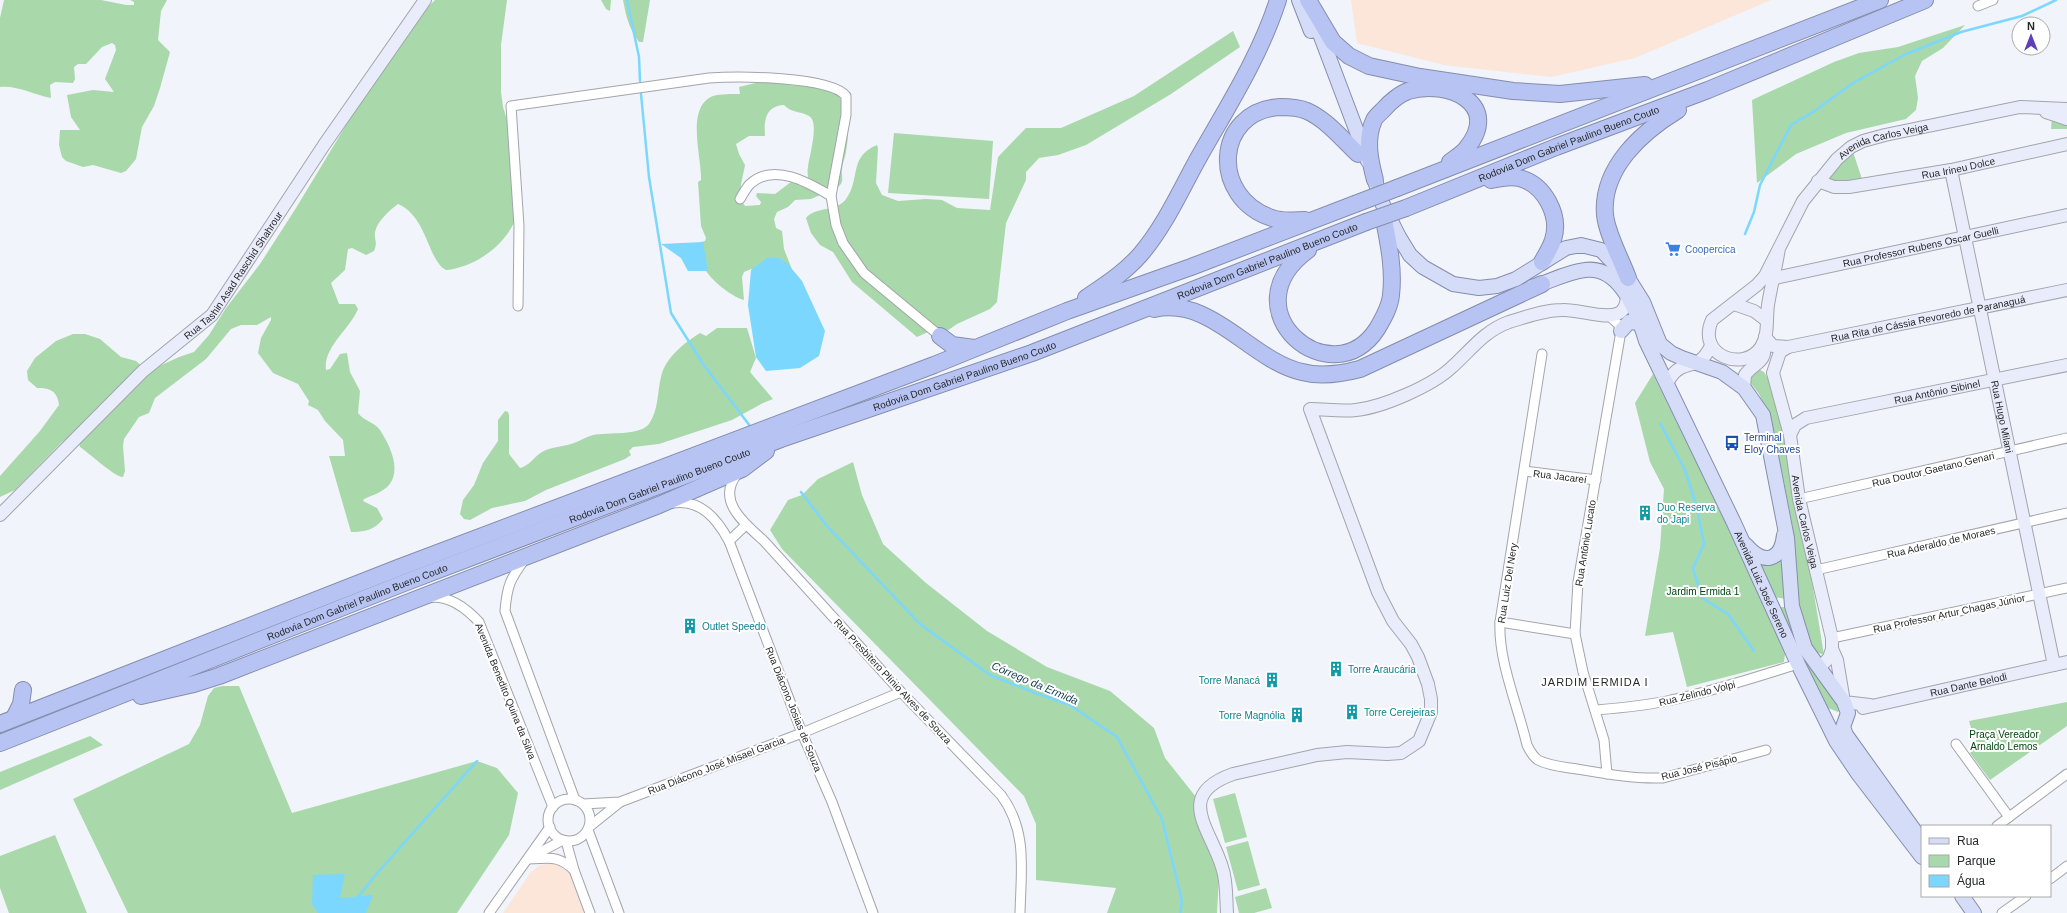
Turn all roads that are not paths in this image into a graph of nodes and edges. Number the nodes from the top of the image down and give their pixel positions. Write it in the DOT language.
graph roads {
  1 [pos="424,0"];
  2 [pos="1278,0"];
  3 [pos="1299,0"];
  4 [pos="1308,0"];
  5 [pos="1880,0"];
  6 [pos="1925,0"];
  7 [pos="1993,0"];
  8 [pos="1978,6"];
  9 [pos="1668,82"];
  10 [pos="1708,90"];
  11 [pos="2036,107"];
  12 [pos="2067,109"];
  13 [pos="2067,119"];
  14 [pos="2067,143"];
  15 [pos="1358,154"];
  16 [pos="1951,170"];
  17 [pos="1439,171"];
  18 [pos="1375,180"];
  19 [pos="1818,181"];
  20 [pos="1447,191"];
  21 [pos="831,196"];
  22 [pos="740,199"];
  23 [pos="2067,215"];
  24 [pos="1384,220"];
  25 [pos="1311,221"];
  26 [pos="1966,236"];
  27 [pos="1322,240"];
  28 [pos="1779,248"];
  29 [pos="1542,262"];
  30 [pos="1628,278"];
  31 [pos="1775,278"];
  32 [pos="1542,284"];
  33 [pos="2067,290"];
  34 [pos="1627,297"];
  35 [pos="1734,304"];
  36 [pos="518,306"];
  37 [pos="1981,308"];
  38 [pos="1067,311"];
  39 [pos="1125,315"];
  40 [pos="1608,315"];
  41 [pos="1766,320"];
  42 [pos="1641,323"];
  43 [pos="1621,331"];
  44 [pos="940,336"];
  45 [pos="1764,340"];
  46 [pos="1710,346"];
  47 [pos="1788,347"];
  48 [pos="974,348"];
  49 [pos="1542,354"];
  50 [pos="1698,363"];
  51 [pos="1758,364"];
  52 [pos="2067,364"];
  53 [pos="934,365"];
  54 [pos="1773,373"];
  55 [pos="1996,380"];
  56 [pos="1667,383"];
  57 [pos="1744,388"];
  58 [pos="1784,408"];
  59 [pos="1806,418"];
  60 [pos="1790,435"];
  61 [pos="2067,438"];
  62 [pos="781,439"];
  63 [pos="2009,452"];
  64 [pos="742,469"];
  65 [pos="1524,471"];
  66 [pos="1596,480"];
  67 [pos="1799,499"];
  68 [pos="659,505"];
  69 [pos="2067,513"];
  70 [pos="0,515"];
  71 [pos="1784,522"];
  72 [pos="2024,523"];
  73 [pos="746,525"];
  74 [pos="1741,539"];
  75 [pos="729,541"];
  76 [pos="526,558"];
  77 [pos="1816,570"];
  78 [pos="2067,588"];
  79 [pos="2039,594"];
  80 [pos="412,601"];
  81 [pos="1792,606"];
  82 [pos="1774,609"];
  83 [pos="1500,622"];
  84 [pos="1574,634"];
  85 [pos="1832,643"];
  86 [pos="2067,662"];
  87 [pos="1798,664"];
  88 [pos="2054,664"];
  89 [pos="1819,668"];
  90 [pos="901,692"];
  91 [pos="46,706"];
  92 [pos="1846,708"];
  93 [pos="1594,710"];
  94 [pos="1826,719"];
  95 [pos="7,721"];
  96 [pos="802,733"];
  97 [pos="0,744"];
  98 [pos="1956,744"];
  99 [pos="1766,750"];
  100 [pos="1864,772"];
  101 [pos="1607,774"];
  102 [pos="2067,774"];
  103 [pos="579,802"];
  104 [pos="620,802"];
  105 [pos="553,807"];
  106 [pos="2009,817"];
  107 [pos="1998,825"];
  108 [pos="550,827"];
  109 [pos="588,828"];
  110 [pos="565,840"];
  111 [pos="1921,840"];
  112 [pos="1921,856"];
  113 [pos="528,859"];
  114 [pos="2067,866"];
  115 [pos="574,870"];
  116 [pos="2051,877"];
  117 [pos="1953,897"];
  118 [pos="1963,897"];
  119 [pos="2025,897"];
  120 [pos="489,913"];
  121 [pos="590,913"];
  122 [pos="619,913"];
  123 [pos="873,913"];
  124 [pos="1020,913"];
  125 [pos="1227,913"];
  126 [pos="1964,913"];
  127 [pos="1974,913"];
  128 [pos="2002,913"];
  1 -- 70 [label="street, Rua Tashin Asad Raschid Shahrour"];
  2 -- 38 [label="highway"];
  3 -- 15 [label="main road, Avenida Luiz José Sereno"];
  4 -- 9 [label="highway"];
  4 -- 18 [label="main road, Avenida Luiz José Sereno"];
  5 -- 9 [label="highway, Rodovia Dom Gabriel Paulino Bueno Couto"];
  6 -- 10 [label="highway, Rodovia Dom Gabriel Paulino Bueno Couto"];
  7 -- 8 [label="street"];
  9 -- 17 [label="highway, Rodovia Dom Gabriel Paulino Bueno Couto"];
  10 -- 20 [label="highway, Rodovia Dom Gabriel Paulino Bueno Couto"];
  10 -- 30 [label="highway"];
  11 -- 12 [label="street, Avenida Carlos Veiga"];
  11 -- 13 [label="street, Avenida Carlos Veiga"];
  11 -- 19 [label="street, Avenida Carlos Veiga"];
  14 -- 16 [label="street, Rua Irineu Dolce"];
  15 -- 24 [label="main road, Avenida Luiz José Sereno"];
  15 -- 25 [label="highway"];
  16 -- 19 [label="street, Rua Irineu Dolce"];
  16 -- 26 [label="street, Rua Hugo Milani"];
  17 -- 18 [label="highway"];
  17 -- 25 [label="highway, Rodovia Dom Gabriel Paulino Bueno Couto, bridge"];
  18 -- 29 [label="main road, Avenida Luiz José Sereno"];
  19 -- 28 [label="street, Avenida Carlos Veiga"];
  20 -- 27 [label="highway, Rodovia Dom Gabriel Paulino Bueno Couto, bridge"];
  20 -- 29 [label="highway"];
  21 -- 22 [label="street"];
  21 -- 36 [label="street"];
  21 -- 44 [label="street"];
  23 -- 26 [label="street, Rua Professor Rubens Oscar Guelli"];
  24 -- 27 [label="highway"];
  24 -- 32 [label="main road, Avenida Luiz José Sereno"];
  25 -- 38 [label="highway, Rodovia Dom Gabriel Paulino Bueno Couto"];
  26 -- 31 [label="street, Rua Professor Rubens Oscar Guelli"];
  26 -- 37 [label="street, Rua Hugo Milani"];
  27 -- 39 [label="highway, Rodovia Dom Gabriel Paulino Bueno Couto"];
  28 -- 31 [label="street, Avenida Carlos Veiga"];
  28 -- 35 [label="street, Avenida Carlos Veiga"];
  29 -- 30 [label="main road, Avenida Luiz José Sereno"];
  30 -- 50 [label="main road, Avenida Luiz José Sereno"];
  31 -- 41 [label="street, Avenida Carlos Veiga"];
  32 -- 34 [label="main road, Avenida Luiz José Sereno"];
  32 -- 39 [label="highway"];
  33 -- 37 [label="street, Rua Rita de Cássia Revoredo de Paranaguá"];
  34 -- 40 [label="street"];
  34 -- 42 [label="main road, Avenida Luiz José Sereno"];
  35 -- 41 [label="street"];
  35 -- 46 [label="street"];
  37 -- 47 [label="street, Rua Rita de Cássia Revoredo de Paranaguá"];
  37 -- 55 [label="street, Rua Hugo Milani"];
  38 -- 48 [label="highway, Rodovia Dom Gabriel Paulino Bueno Couto"];
  39 -- 62 [label="highway, Rodovia Dom Gabriel Paulino Bueno Couto"];
  40 -- 43 [label="street"];
  40 -- 125 [label="street"];
  41 -- 45 [label="street"];
  42 -- 43 [label="main road"];
  42 -- 56 [label="main road, Avenida Luiz José Sereno"];
  43 -- 66 [label="street, Rua Antônio Lucato"];
  44 -- 48 [label="highway"];
  44 -- 53 [label="highway"];
  45 -- 46 [label="street"];
  45 -- 47 [label="street"];
  45 -- 51 [label="street"];
  46 -- 50 [label="street"];
  47 -- 54 [label="street"];
  48 -- 53 [label="highway, Rodovia Dom Gabriel Paulino Bueno Couto"];
  49 -- 65 [label="street, Rua Luiz Del Nery"];
  50 -- 56 [label="street"];
  50 -- 57 [label="main road, Avenida Luiz José Sereno"];
  51 -- 54 [label="street"];
  51 -- 57 [label="street"];
  52 -- 55 [label="street, Rua Antônio Sibinel"];
  53 -- 91 [label="highway, Rodovia Dom Gabriel Paulino Bueno Couto"];
  54 -- 58 [label="street, Avenida Carlos Veiga"];
  55 -- 59 [label="street, Rua Antônio Sibinel"];
  55 -- 63 [label="street, Rua Hugo Milani"];
  56 -- 74 [label="main road, Avenida Luiz José Sereno"];
  57 -- 71 [label="main road, Avenida Luiz José Sereno"];
  58 -- 59 [label="street"];
  58 -- 60 [label="street, Avenida Carlos Veiga"];
  59 -- 60 [label="street"];
  60 -- 67 [label="street, Avenida Carlos Veiga"];
  61 -- 63 [label="street, Rua Doutor Gaetano Genari"];
  62 -- 64 [label="highway"];
  62 -- 97 [label="highway, Rodovia Dom Gabriel Paulino Bueno Couto"];
  63 -- 67 [label="street, Rua Doutor Gaetano Genari"];
  63 -- 72 [label="street, Rua Hugo Milani"];
  64 -- 68 [label="highway"];
  64 -- 73 [label="street, Rua Presbítero Plínio Alves de Souza"];
  65 -- 66 [label="street, Rua Jacareí"];
  65 -- 83 [label="street, Rua Luiz Del Nery"];
  66 -- 84 [label="street, Rua Antônio Lucato"];
  67 -- 77 [label="street, Avenida Carlos Veiga"];
  68 -- 75 [label="street, Rua Diácono Josias de Souza"];
  68 -- 76 [label="highway"];
  69 -- 72 [label="street, Rua Aderaldo de Moraes"];
  71 -- 74 [label="main road"];
  71 -- 81 [label="main road, Avenida Luiz José Sereno"];
  72 -- 77 [label="street, Rua Aderaldo de Moraes"];
  72 -- 79 [label="street, Rua Hugo Milani"];
  73 -- 75 [label="street"];
  73 -- 90 [label="street, Rua Presbítero Plínio Alves de Souza"];
  74 -- 82 [label="main road, Avenida Luiz José Sereno"];
  75 -- 96 [label="street, Rua Diácono Josias de Souza"];
  76 -- 80 [label="highway"];
  76 -- 103 [label="street"];
  77 -- 85 [label="street, Avenida Carlos Veiga"];
  78 -- 79 [label="street, Rua Professor Artur Chagas Júnior"];
  79 -- 85 [label="street, Rua Professor Artur Chagas Júnior"];
  79 -- 88 [label="street, Rua Hugo Milani"];
  80 -- 97 [label="highway"];
  80 -- 105 [label="street, Avenida Benedito Quina da Silva"];
  81 -- 82 [label="main road"];
  81 -- 89 [label="main road, Avenida Luiz José Sereno"];
  82 -- 87 [label="main road, Avenida Luiz José Sereno"];
  83 -- 84 [label="street"];
  83 -- 101 [label="street, Rua Luiz Del Nery"];
  84 -- 93 [label="street, Rua Antônio Lucato"];
  85 -- 89 [label="street"];
  85 -- 92 [label="street, Avenida Carlos Veiga"];
  86 -- 88 [label="street, Rua Dante Belodi"];
  87 -- 93 [label="street, Rua Zelindo Volpi"];
  87 -- 94 [label="main road, Avenida Luiz José Sereno"];
  88 -- 92 [label="street, Rua Dante Belodi"];
  89 -- 92 [label="main road, Avenida Luiz José Sereno"];
  90 -- 96 [label="street, Rua Diácono José Misael Garcia"];
  90 -- 124 [label="street, Rua Presbítero Plínio Alves de Souza"];
  91 -- 95 [label="highway, Rodovia Dom Gabriel Paulino Bueno Couto"];
  91 -- 95 [label="highway"];
  92 -- 94 [label="main road"];
  92 -- 100 [label="main road, Avenida Luiz José Sereno"];
  93 -- 101 [label="street, Rua Antônio Lucato"];
  94 -- 100 [label="main road, Avenida Luiz José Sereno"];
  96 -- 104 [label="street, Rua Diácono José Misael Garcia"];
  96 -- 123 [label="street, Rua Diácono Josias de Souza"];
  98 -- 106 [label="street"];
  99 -- 101 [label="street, Rua José Pisápio"];
  100 -- 111 [label="main road, Avenida Luiz José Sereno"];
  100 -- 112 [label="main road, Avenida Luiz José Sereno"];
  102 -- 106 [label="street"];
  103 -- 104 [label="street"];
  103 -- 105 [label="street"];
  103 -- 109 [label="street"];
  104 -- 109 [label="street"];
  105 -- 108 [label="street"];
  106 -- 107 [label="street"];
  108 -- 110 [label="street"];
  108 -- 113 [label="street"];
  109 -- 110 [label="street"];
  109 -- 122 [label="street"];
  110 -- 113 [label="street"];
  110 -- 115 [label="street"];
  113 -- 115 [label="street"];
  113 -- 120 [label="street"];
  114 -- 116 [label="street"];
  115 -- 121 [label="street"];
  117 -- 126 [label="main road"];
  118 -- 127 [label="main road"];
  119 -- 128 [label="street"];
}
